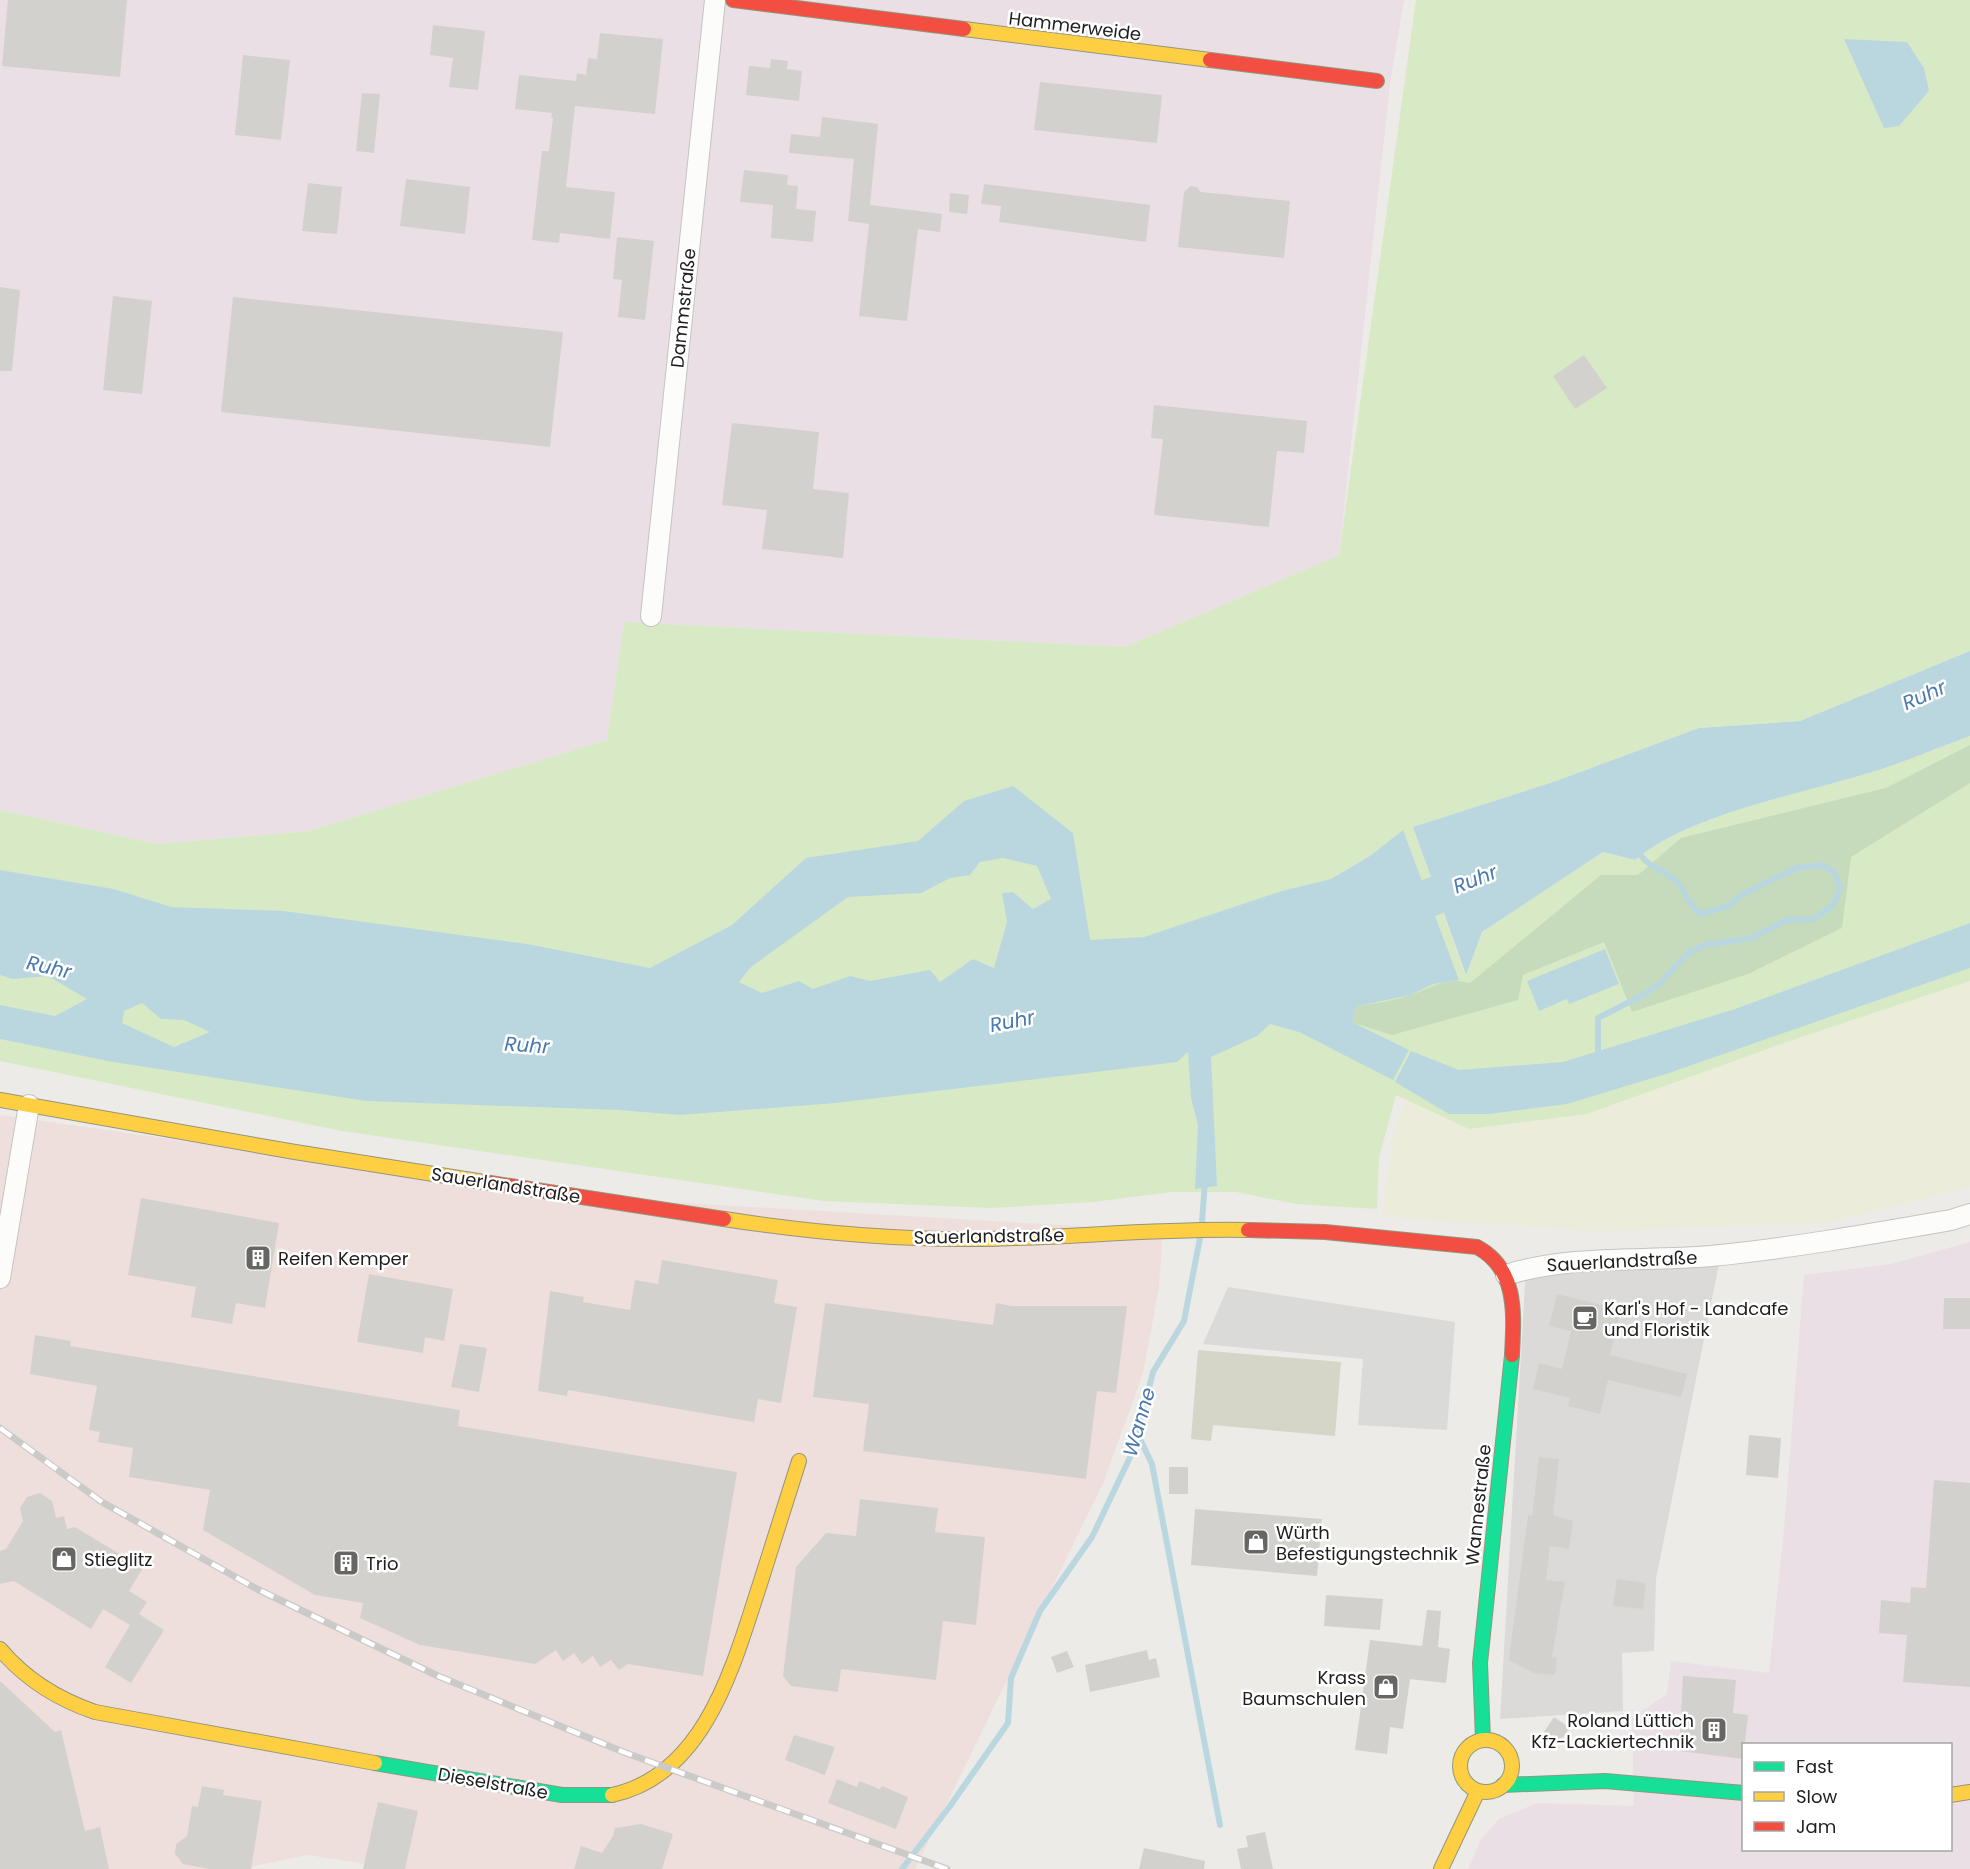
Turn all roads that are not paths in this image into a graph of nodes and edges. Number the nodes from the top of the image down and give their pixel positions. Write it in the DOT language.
graph roads {
  1 [pos="715,0"];
  2 [pos="733,0"];
  3 [pos="1377,81"];
  4 [pos="651,616"];
  5 [pos="0,1100"];
  6 [pos="28,1105"];
  7 [pos="1970,1214"];
  8 [pos="1506,1275"];
  9 [pos="0,1278"];
  10 [pos="799,1461"];
  11 [pos="0,1648"];
  12 [pos="1483,1740"];
  13 [pos="1510,1755"];
  14 [pos="1529,1762"];
  15 [pos="1551,1768"];
  16 [pos="1605,1781"];
  17 [pos="1503,1785"];
  18 [pos="1478,1791"];
  19 [pos="1970,1792"];
  20 [pos="1742,1793"];
  21 [pos="1952,1795"];
  22 [pos="1441,1869"];
  1 -- 4 [label="street, Dammstraße"];
  2 -- 3 [label="street, Hammerweide"];
  5 -- 6 [label="street, Sauerlandstraße"];
  6 -- 8 [label="street, Sauerlandstraße"];
  6 -- 9 [label="street"];
  7 -- 8 [label="street, Sauerlandstraße"];
  8 -- 12 [label="street, Wannestraße"];
  10 -- 11 [label="street, Dieselstraße"];
  12 -- 13 [label="street"];
  12 -- 18 [label="street"];
  13 -- 14 [label="street"];
  13 -- 17 [label="street"];
  15 -- 16 [label="street"];
  16 -- 17 [label="street"];
  16 -- 20 [label="street"];
  17 -- 18 [label="street"];
  18 -- 22 [label="street"];
  19 -- 21 [label="street"];
}
